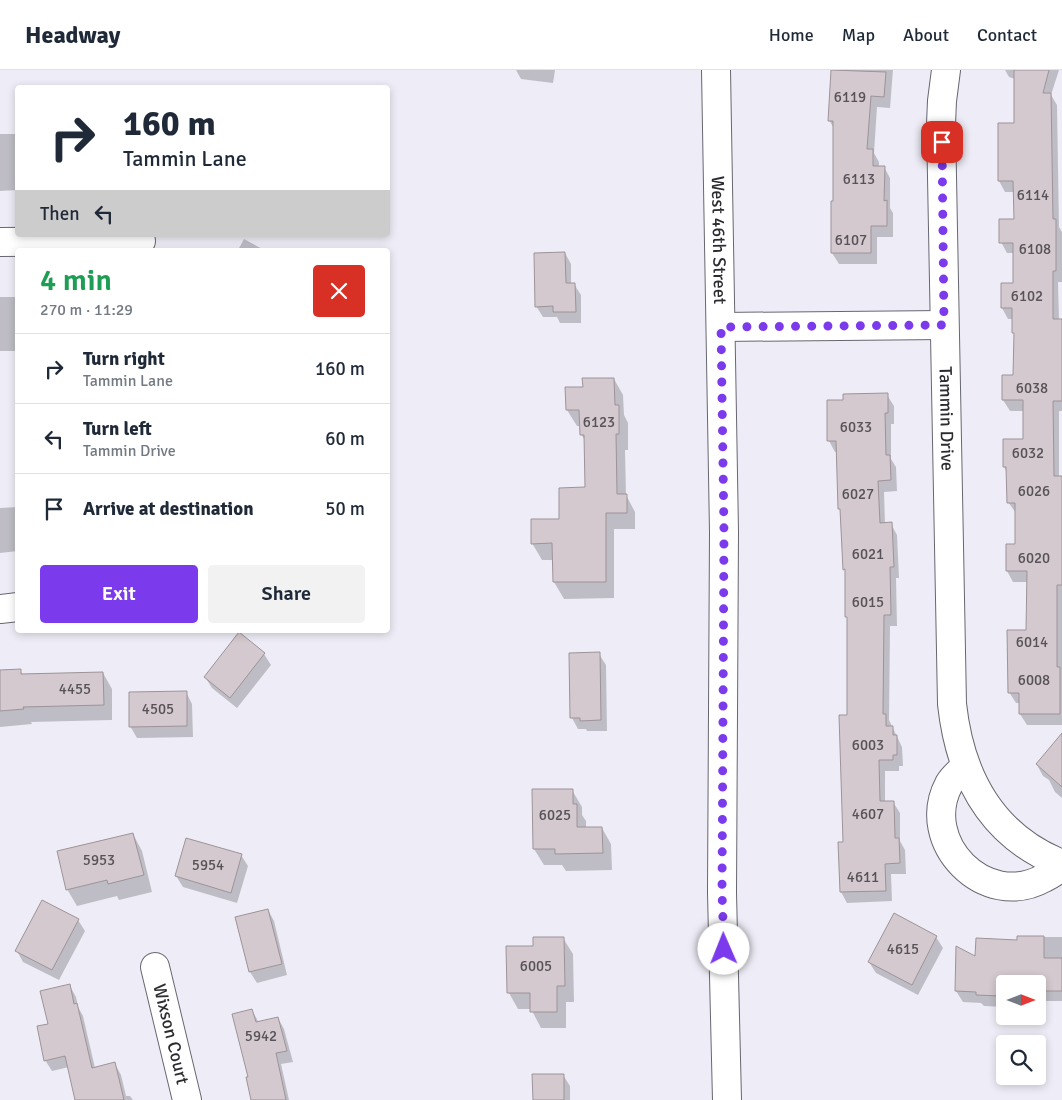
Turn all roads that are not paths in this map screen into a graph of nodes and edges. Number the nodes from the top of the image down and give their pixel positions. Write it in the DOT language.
graph roads {
  1 [pos="716,70"];
  2 [pos="946,70"];
  3 [pos="141,241"];
  4 [pos="0,242"];
  5 [pos="944,325"];
  6 [pos="721,327"];
  7 [pos="15,607"];
  8 [pos="0,609"];
  9 [pos="965,767"];
  10 [pos="1062,864"];
  11 [pos="156,967"];
  12 [pos="187,1100"];
  13 [pos="726,1100"];
  1 -- 6 [label="street, West 46th Street"];
  2 -- 5 [label="street, Tammin Drive"];
  3 -- 4 [label="street"];
  5 -- 6 [label="street"];
  5 -- 9 [label="street, Tammin Drive"];
  6 -- 13 [label="street, West 46th Street"];
  7 -- 8 [label="street"];
  9 -- 10 [label="street, Tammin Drive"];
  9 -- 10 [label="street"];
  11 -- 12 [label="street, Wixson Court"];
}
